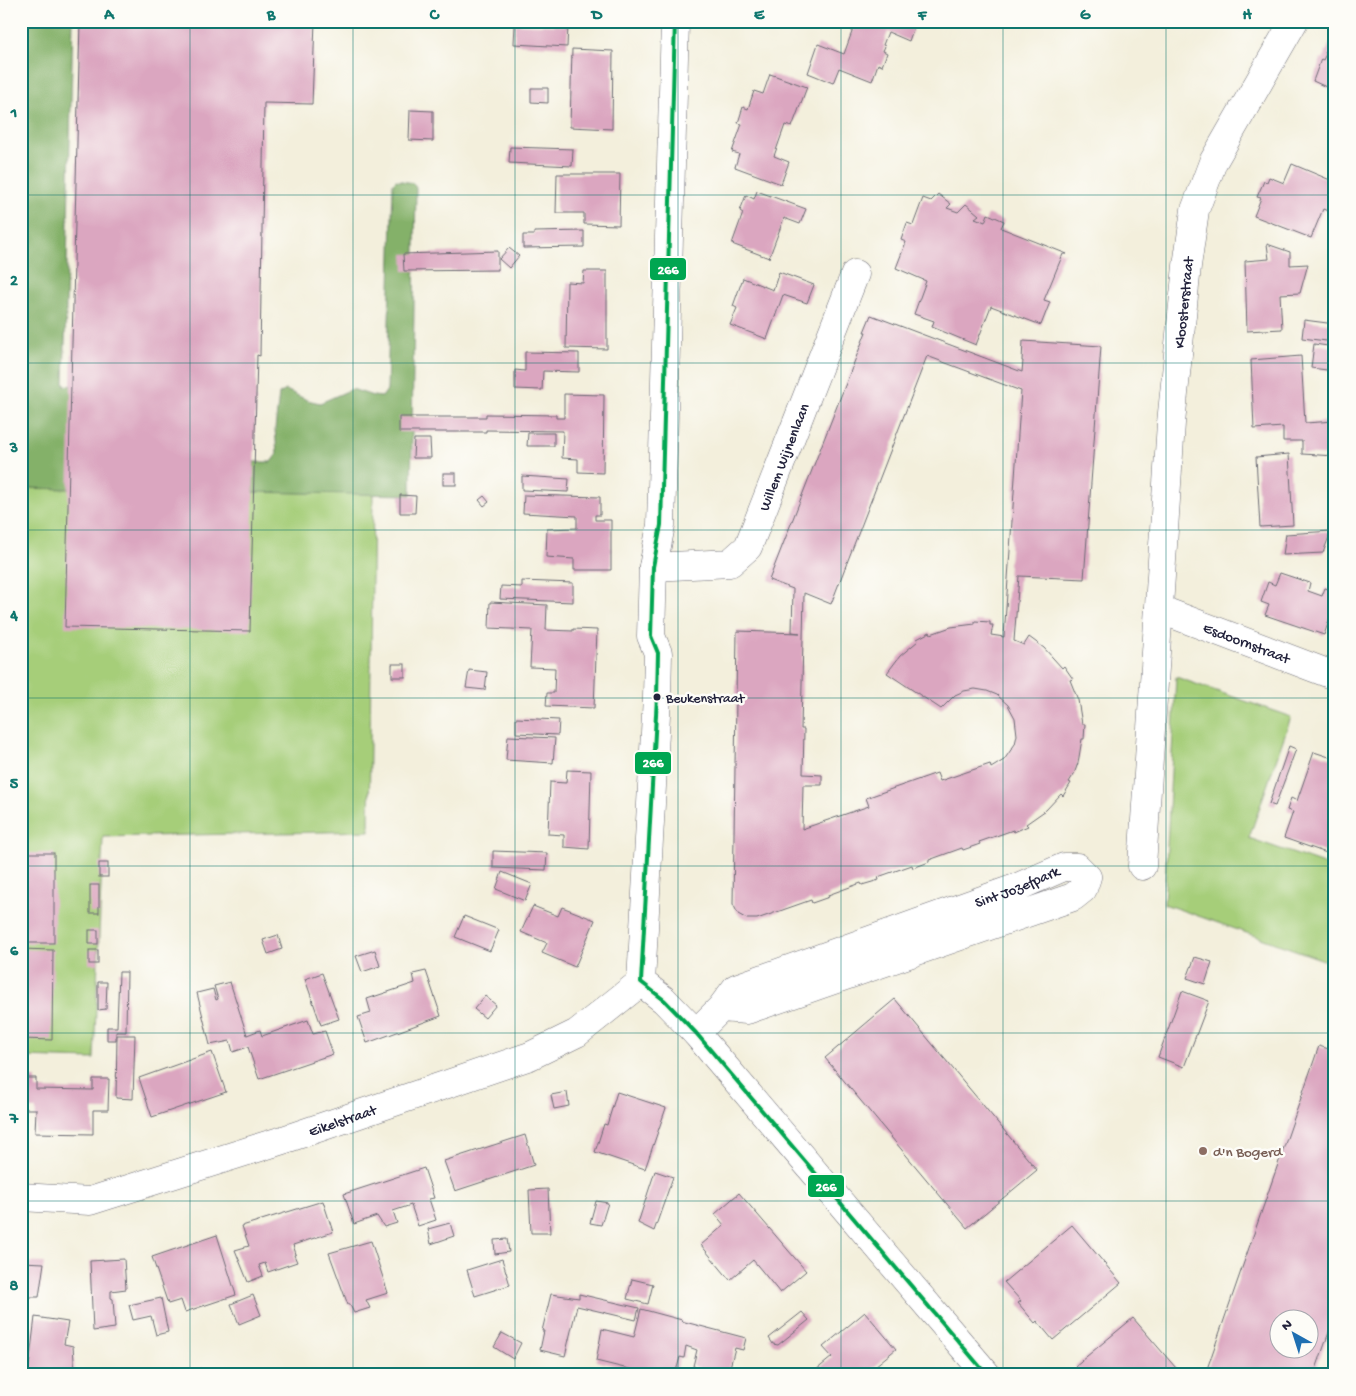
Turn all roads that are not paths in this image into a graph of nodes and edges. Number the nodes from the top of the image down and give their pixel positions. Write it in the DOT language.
graph roads {
  1 [pos="675,21"];
  2 [pos="1294,21"];
  3 [pos="854,274"];
  4 [pos="653,567"];
  5 [pos="1159,609"];
  6 [pos="1335,676"];
  7 [pos="1142,866"];
  8 [pos="641,982"];
  9 [pos="721,1008"];
  10 [pos="696,1033"];
  11 [pos="21,1197"];
  12 [pos="987,1375"];
  1 -- 4 [label="street"];
  2 -- 5 [label="street, Kloosterstraat"];
  3 -- 4 [label="street, Willem Wijnenlaan"];
  4 -- 8 [label="street"];
  5 -- 6 [label="street, Esdoornstraat"];
  5 -- 7 [label="street"];
  8 -- 10 [label="street"];
  8 -- 11 [label="street, Eikelstraat"];
  9 -- 9 [label="street, Sint Jozefpark"];
  9 -- 10 [label="street, Sint Jozefpark"];
  10 -- 12 [label="street"];
}
